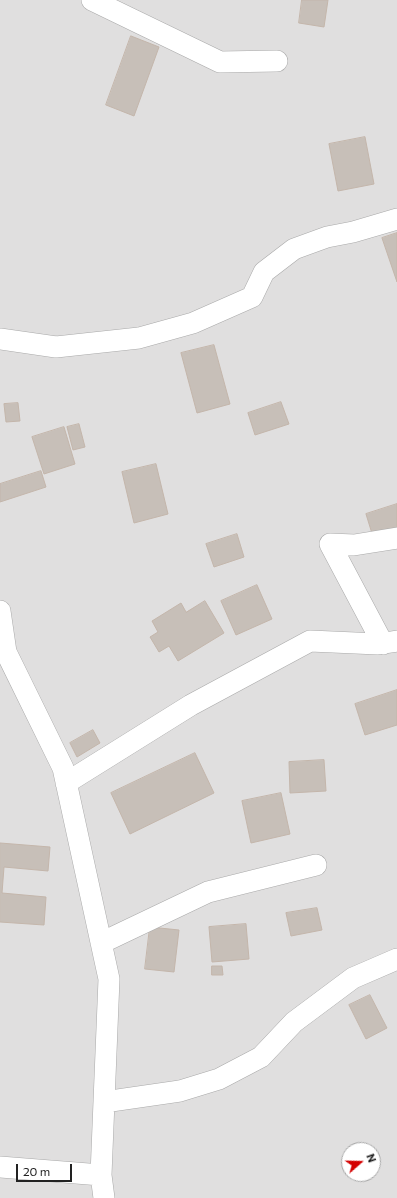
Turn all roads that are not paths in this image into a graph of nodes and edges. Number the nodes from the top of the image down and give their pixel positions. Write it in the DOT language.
graph roads {
  1 [pos="92,0"];
  2 [pos="277,61"];
  3 [pos="397,219"];
  4 [pos="0,339"];
  5 [pos="397,538"];
  6 [pos="0,611"];
  7 [pos="390,642"];
  8 [pos="66,783"];
  9 [pos="316,865"];
  10 [pos="101,943"];
  11 [pos="397,960"];
  12 [pos="104,1102"];
  13 [pos="0,1167"];
  14 [pos="101,1174"];
  15 [pos="104,1198"];
  1 -- 2 [label="street"];
  3 -- 4 [label="street"];
  5 -- 7 [label="street"];
  6 -- 8 [label="street"];
  7 -- 8 [label="street"];
  8 -- 10 [label="street"];
  9 -- 10 [label="street"];
  10 -- 12 [label="street"];
  11 -- 12 [label="street"];
  12 -- 14 [label="street"];
  13 -- 14 [label="street"];
  14 -- 15 [label="street"];
}
